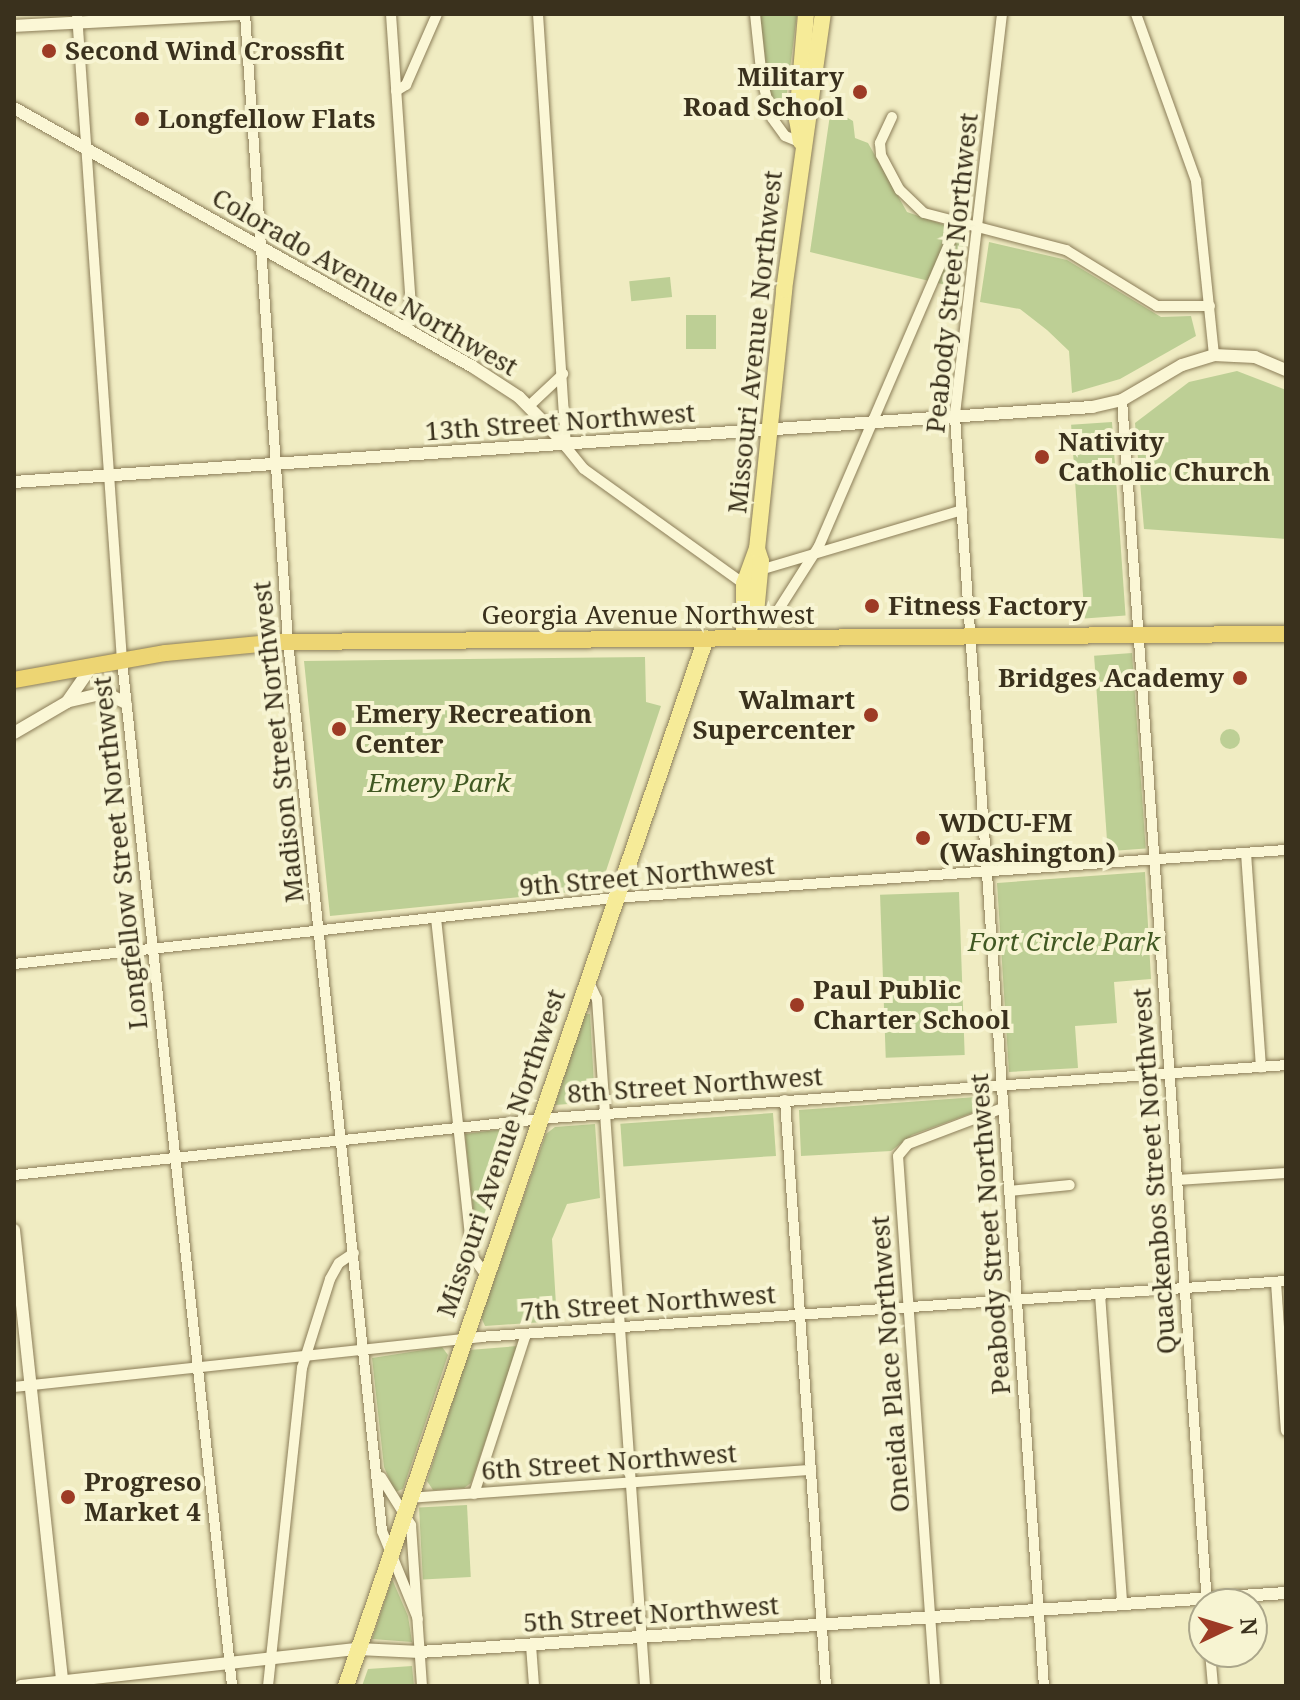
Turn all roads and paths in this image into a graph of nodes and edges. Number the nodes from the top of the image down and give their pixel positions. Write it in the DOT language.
graph roads {
  1 [pos="117,14"];
  2 [pos="242,14"];
  3 [pos="391,14"];
  4 [pos="437,14"];
  5 [pos="538,14"];
  6 [pos="755,14"];
  7 [pos="806,14"];
  8 [pos="823,14"];
  9 [pos="1002,14"];
  10 [pos="1136,14"];
  11 [pos="77,18"];
  12 [pos="14,26"];
  13 [pos="396,91"];
  14 [pos="14,108"];
  15 [pos="892,117"];
  16 [pos="802,143"];
  17 [pos="86,149"];
  18 [pos="958,224"];
  19 [pos="977,226"];
  20 [pos="261,247"];
  21 [pos="1210,306"];
  22 [pos="406,329"];
  23 [pos="1214,355"];
  24 [pos="1286,370"];
  25 [pos="563,374"];
  26 [pos="1122,400"];
  27 [pos="529,406"];
  28 [pos="955,417"];
  29 [pos="873,422"];
  30 [pos="768,430"];
  31 [pos="565,444"];
  32 [pos="276,464"];
  33 [pos="108,476"];
  34 [pos="14,482"];
  35 [pos="962,510"];
  36 [pos="757,549"];
  37 [pos="814,556"];
  38 [pos="760,570"];
  39 [pos="744,584"];
  40 [pos="777,612"];
  41 [pos="1286,634"];
  42 [pos="1138,635"];
  43 [pos="745,637"];
  44 [pos="970,637"];
  45 [pos="706,638"];
  46 [pos="288,642"];
  47 [pos="122,661"];
  48 [pos="92,666"];
  49 [pos="14,680"];
  50 [pos="67,702"];
  51 [pos="126,703"];
  52 [pos="14,733"];
  53 [pos="1286,850"];
  54 [pos="1246,853"];
  55 [pos="1154,859"];
  56 [pos="987,871"];
  57 [pos="614,898"];
  58 [pos="436,918"];
  59 [pos="319,931"];
  60 [pos="152,949"];
  61 [pos="14,964"];
  62 [pos="586,976"];
  63 [pos="1286,1065"];
  64 [pos="1261,1067"];
  65 [pos="1169,1074"];
  66 [pos="1002,1085"];
  67 [pos="785,1100"];
  68 [pos="1003,1108"];
  69 [pos="606,1113"];
  70 [pos="537,1119"];
  71 [pos="459,1127"];
  72 [pos="341,1140"];
  73 [pos="175,1158"];
  74 [pos="1286,1173"];
  75 [pos="14,1175"];
  76 [pos="1177,1180"];
  77 [pos="1070,1185"];
  78 [pos="1009,1191"];
  79 [pos="14,1230"];
  80 [pos="354,1253"];
  81 [pos="485,1274"];
  82 [pos="1281,1281"];
  83 [pos="1185,1288"];
  84 [pos="1100,1294"];
  85 [pos="1017,1300"];
  86 [pos="908,1307"];
  87 [pos="800,1315"];
  88 [pos="620,1327"];
  89 [pos="526,1334"];
  90 [pos="463,1339"];
  91 [pos="364,1350"];
  92 [pos="305,1356"];
  93 [pos="197,1367"];
  94 [pos="31,1385"];
  95 [pos="14,1387"];
  96 [pos="1286,1431"];
  97 [pos="376,1464"];
  98 [pos="811,1470"];
  99 [pos="630,1483"];
  100 [pos="474,1494"];
  101 [pos="407,1505"];
  102 [pos="390,1554"];
  103 [pos="1206,1588"];
  104 [pos="1188,1602"];
  105 [pos="1122,1604"];
  106 [pos="1038,1610"];
  107 [pos="930,1617"];
  108 [pos="418,1619"];
  109 [pos="822,1625"];
  110 [pos="641,1637"];
  111 [pos="531,1645"];
  112 [pos="358,1649"];
  113 [pos="420,1652"];
  114 [pos="272,1659"];
  115 [pos="229,1664"];
  116 [pos="63,1684"];
  117 [pos="21,1686"];
  118 [pos="232,1686"];
  119 [pos="268,1686"];
  120 [pos="346,1686"];
  121 [pos="422,1686"];
  122 [pos="534,1686"];
  123 [pos="645,1686"];
  124 [pos="826,1686"];
  125 [pos="935,1686"];
  126 [pos="1044,1686"];
  1 -- 11 [label="street"];
  2 -- 11 [label="street"];
  2 -- 20 [label="street, Madison Street Northwest"];
  3 -- 13 [label="street"];
  4 -- 13 [label="street"];
  5 -- 25 [label="street"];
  6 -- 16 [label="street, Missouri Avenue Northwest"];
  7 -- 16 [label="main road"];
  8 -- 16 [label="main road"];
  9 -- 19 [label="street, Peabody Street Northwest"];
  10 -- 21 [label="street"];
  11 -- 12 [label="street"];
  11 -- 17 [label="street, Longfellow Street Northwest"];
  13 -- 22 [label="street"];
  14 -- 17 [label="street, Colorado Avenue Northwest"];
  15 -- 18 [label="street"];
  16 -- 30 [label="main road, Missouri Avenue Northwest"];
  17 -- 20 [label="street, Colorado Avenue Northwest"];
  17 -- 33 [label="street, Longfellow Street Northwest"];
  18 -- 19 [label="street"];
  18 -- 29 [label="street"];
  19 -- 21 [label="street"];
  19 -- 28 [label="street, Peabody Street Northwest"];
  20 -- 22 [label="street, Colorado Avenue Northwest"];
  20 -- 32 [label="street, Madison Street Northwest"];
  21 -- 23 [label="street"];
  22 -- 27 [label="street, Colorado Avenue Northwest"];
  23 -- 24 [label="street, 13th Street Northwest"];
  23 -- 26 [label="street, 13th Street Northwest"];
  25 -- 27 [label="street"];
  25 -- 31 [label="street"];
  26 -- 28 [label="street, 13th Street Northwest"];
  26 -- 42 [label="street, Quackenbos Street Northwest"];
  27 -- 31 [label="street, Colorado Avenue Northwest"];
  28 -- 29 [label="street, 13th Street Northwest"];
  28 -- 35 [label="street, Peabody Street Northwest"];
  29 -- 30 [label="street, 13th Street Northwest"];
  29 -- 37 [label="street"];
  30 -- 31 [label="street, 13th Street Northwest"];
  30 -- 36 [label="main road, Missouri Avenue Northwest"];
  31 -- 32 [label="street, 13th Street Northwest"];
  31 -- 39 [label="street, Colorado Avenue Northwest"];
  32 -- 33 [label="street, 13th Street Northwest"];
  32 -- 46 [label="street, Madison Street Northwest"];
  33 -- 34 [label="street, 13th Street Northwest"];
  33 -- 47 [label="street, Longfellow Street Northwest"];
  35 -- 37 [label="street"];
  35 -- 44 [label="street, Peabody Street Northwest"];
  36 -- 38 [label="main road, Missouri Avenue Northwest"];
  36 -- 39 [label="main road, Missouri Avenue Northwest"];
  37 -- 38 [label="street"];
  37 -- 40 [label="street"];
  38 -- 43 [label="main road, Missouri Avenue Northwest"];
  39 -- 43 [label="main road, Missouri Avenue Northwest"];
  41 -- 42 [label="highway, Georgia Avenue Northwest"];
  42 -- 44 [label="highway, Georgia Avenue Northwest"];
  42 -- 55 [label="street, Quackenbos Street Northwest"];
  43 -- 44 [label="highway, Georgia Avenue Northwest"];
  43 -- 45 [label="highway, Georgia Avenue Northwest"];
  44 -- 56 [label="street, Peabody Street Northwest"];
  45 -- 46 [label="highway, Georgia Avenue Northwest"];
  45 -- 57 [label="main road, Missouri Avenue Northwest"];
  46 -- 47 [label="highway, Georgia Avenue Northwest"];
  46 -- 59 [label="street, Madison Street Northwest"];
  47 -- 48 [label="highway, Georgia Avenue Northwest"];
  47 -- 51 [label="street, Longfellow Street Northwest"];
  48 -- 49 [label="highway, Georgia Avenue Northwest"];
  48 -- 50 [label="street"];
  50 -- 51 [label="street"];
  50 -- 52 [label="street"];
  51 -- 60 [label="street, Longfellow Street Northwest"];
  53 -- 54 [label="street, 9th Street Northwest"];
  54 -- 55 [label="street, 9th Street Northwest"];
  54 -- 64 [label="street"];
  55 -- 56 [label="street, 9th Street Northwest"];
  55 -- 65 [label="street, Quackenbos Street Northwest"];
  56 -- 57 [label="street, 9th Street Northwest"];
  56 -- 66 [label="street, Peabody Street Northwest"];
  57 -- 58 [label="street, 9th Street Northwest"];
  57 -- 62 [label="main road, Missouri Avenue Northwest"];
  58 -- 59 [label="street, 9th Street Northwest"];
  58 -- 71 [label="street"];
  59 -- 60 [label="street, 9th Street Northwest"];
  59 -- 72 [label="street, Madison Street Northwest"];
  60 -- 61 [label="street, 9th Street Northwest"];
  60 -- 73 [label="street, Longfellow Street Northwest"];
  62 -- 69 [label="street"];
  62 -- 70 [label="main road, Missouri Avenue Northwest"];
  63 -- 64 [label="street, 8th Street Northwest"];
  64 -- 65 [label="street, 8th Street Northwest"];
  65 -- 66 [label="street, 8th Street Northwest"];
  65 -- 76 [label="street, Quackenbos Street Northwest"];
  66 -- 67 [label="street, 8th Street Northwest"];
  66 -- 68 [label="street, Peabody Street Northwest"];
  67 -- 69 [label="street, 8th Street Northwest"];
  67 -- 87 [label="street"];
  68 -- 78 [label="street, Peabody Street Northwest"];
  68 -- 86 [label="street, Oneida Place Northwest"];
  69 -- 70 [label="street, 8th Street Northwest"];
  69 -- 88 [label="street"];
  70 -- 71 [label="street, 8th Street Northwest"];
  70 -- 81 [label="main road, Missouri Avenue Northwest"];
  71 -- 72 [label="street, 8th Street Northwest"];
  71 -- 81 [label="street"];
  72 -- 73 [label="street, 8th Street Northwest"];
  72 -- 80 [label="street, Madison Street Northwest"];
  73 -- 75 [label="street, 8th Street Northwest"];
  73 -- 93 [label="street, Longfellow Street Northwest"];
  74 -- 76 [label="street"];
  76 -- 83 [label="street, Quackenbos Street Northwest"];
  77 -- 78 [label="street"];
  78 -- 85 [label="street, Peabody Street Northwest"];
  79 -- 94 [label="street"];
  80 -- 91 [label="street, Madison Street Northwest"];
  80 -- 92 [label="street"];
  81 -- 90 [label="main road, Missouri Avenue Northwest"];
  82 -- 83 [label="street, 7th Street Northwest"];
  82 -- 96 [label="street"];
  83 -- 84 [label="street, 7th Street Northwest"];
  83 -- 103 [label="street, Quackenbos Street Northwest"];
  84 -- 85 [label="street, 7th Street Northwest"];
  84 -- 105 [label="street"];
  85 -- 86 [label="street, 7th Street Northwest"];
  85 -- 106 [label="street, Peabody Street Northwest"];
  86 -- 87 [label="street, 7th Street Northwest"];
  86 -- 107 [label="street, Oneida Place Northwest"];
  87 -- 88 [label="street, 7th Street Northwest"];
  87 -- 98 [label="street"];
  88 -- 89 [label="street, 7th Street Northwest"];
  88 -- 99 [label="street"];
  89 -- 90 [label="street, 7th Street Northwest"];
  89 -- 100 [label="street"];
  90 -- 91 [label="street, 7th Street Northwest"];
  90 -- 101 [label="main road, Missouri Avenue Northwest"];
  91 -- 92 [label="street, 7th Street Northwest"];
  91 -- 97 [label="street, Madison Street Northwest"];
  92 -- 93 [label="street, 7th Street Northwest"];
  92 -- 114 [label="street"];
  93 -- 94 [label="street, 7th Street Northwest"];
  93 -- 115 [label="street, Longfellow Street Northwest"];
  94 -- 95 [label="street, 7th Street Northwest"];
  94 -- 116 [label="street"];
  97 -- 101 [label="street, Madison Street Northwest"];
  97 -- 102 [label="street, Madison Street Northwest"];
  98 -- 99 [label="street, 6th Street Northwest"];
  98 -- 109 [label="street"];
  99 -- 100 [label="street, 6th Street Northwest"];
  99 -- 110 [label="street"];
  100 -- 101 [label="street, 6th Street Northwest"];
  101 -- 102 [label="main road, Missouri Avenue Northwest"];
  101 -- 108 [label="street, Madison Street Northwest"];
  102 -- 108 [label="street, Madison Street Northwest"];
  102 -- 112 [label="main road, Missouri Avenue Northwest"];
  104 -- 105 [label="street, 5th Street Northwest"];
  105 -- 106 [label="street, 5th Street Northwest"];
  106 -- 107 [label="street, 5th Street Northwest"];
  106 -- 126 [label="street, Peabody Street Northwest"];
  107 -- 109 [label="street, 5th Street Northwest"];
  107 -- 125 [label="street, Oneida Place Northwest"];
  108 -- 113 [label="street, Madison Street Northwest"];
  109 -- 110 [label="street, 5th Street Northwest"];
  109 -- 124 [label="street"];
  110 -- 111 [label="street, 5th Street Northwest"];
  110 -- 123 [label="street"];
  111 -- 113 [label="street, 5th Street Northwest"];
  111 -- 122 [label="street"];
  112 -- 113 [label="street, 5th Street Northwest"];
  112 -- 114 [label="street, 5th Street Northwest"];
  112 -- 120 [label="main road, Missouri Avenue Northwest"];
  113 -- 121 [label="street, Madison Street Northwest"];
  114 -- 115 [label="street, 5th Street Northwest"];
  114 -- 119 [label="street"];
  115 -- 116 [label="street, 5th Street Northwest"];
  115 -- 118 [label="street, Longfellow Street Northwest"];
  116 -- 117 [label="street, 5th Street Northwest"];
}
